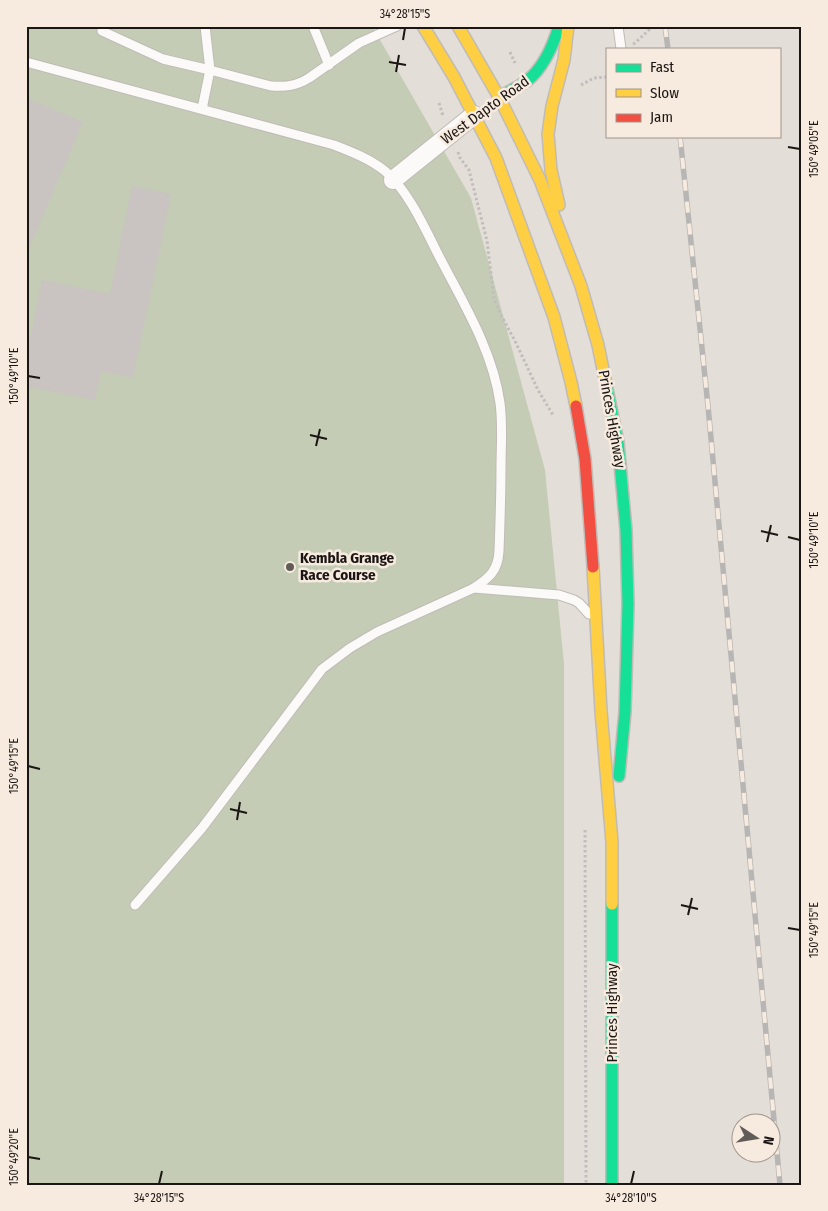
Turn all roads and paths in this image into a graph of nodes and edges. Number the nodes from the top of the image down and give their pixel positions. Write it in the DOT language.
graph roads {
  1 [pos="205,26"];
  2 [pos="313,26"];
  3 [pos="397,26"];
  4 [pos="423,26"];
  5 [pos="458,26"];
  6 [pos="559,26"];
  7 [pos="568,26"];
  8 [pos="618,26"];
  9 [pos="660,26"];
  10 [pos="102,31"];
  11 [pos="635,43"];
  12 [pos="621,48"];
  13 [pos="26,62"];
  14 [pos="328,64"];
  15 [pos="210,70"];
  16 [pos="496,99"];
  17 [pos="202,109"];
  18 [pos="477,113"];
  19 [pos="460,158"];
  20 [pos="393,180"];
  21 [pos="581,286"];
  22 [pos="555,419"];
  23 [pos="474,588"];
  24 [pos="597,625"];
  25 [pos="585,824"];
  26 [pos="612,842"];
  27 [pos="135,905"];
  28 [pos="586,1185"];
  29 [pos="612,1185"];
  1 -- 15 [label="lane"];
  2 -- 14 [label="lane"];
  3 -- 14 [label="lane"];
  4 -- 18 [label="main road, Princes Highway"];
  5 -- 16 [label="main road, Princes Highway"];
  6 -- 16 [label="main road, West Dapto Road"];
  7 -- 21 [label="main road"];
  8 -- 12 [label="lane"];
  9 -- 11 [label="path"];
  10 -- 15 [label="lane"];
  13 -- 17 [label="lane"];
  14 -- 15 [label="lane"];
  15 -- 17 [label="lane"];
  16 -- 21 [label="main road, Princes Highway"];
  17 -- 20 [label="lane"];
  18 -- 20 [label="street, West Dapto Road"];
  18 -- 24 [label="main road, Princes Highway"];
  19 -- 22 [label="path"];
  20 -- 23 [label="lane"];
  21 -- 26 [label="main road, Princes Highway"];
  23 -- 24 [label="lane"];
  23 -- 27 [label="lane"];
  24 -- 26 [label="main road, Princes Highway"];
  25 -- 28 [label="path"];
  26 -- 29 [label="main road, Princes Highway"];
}
